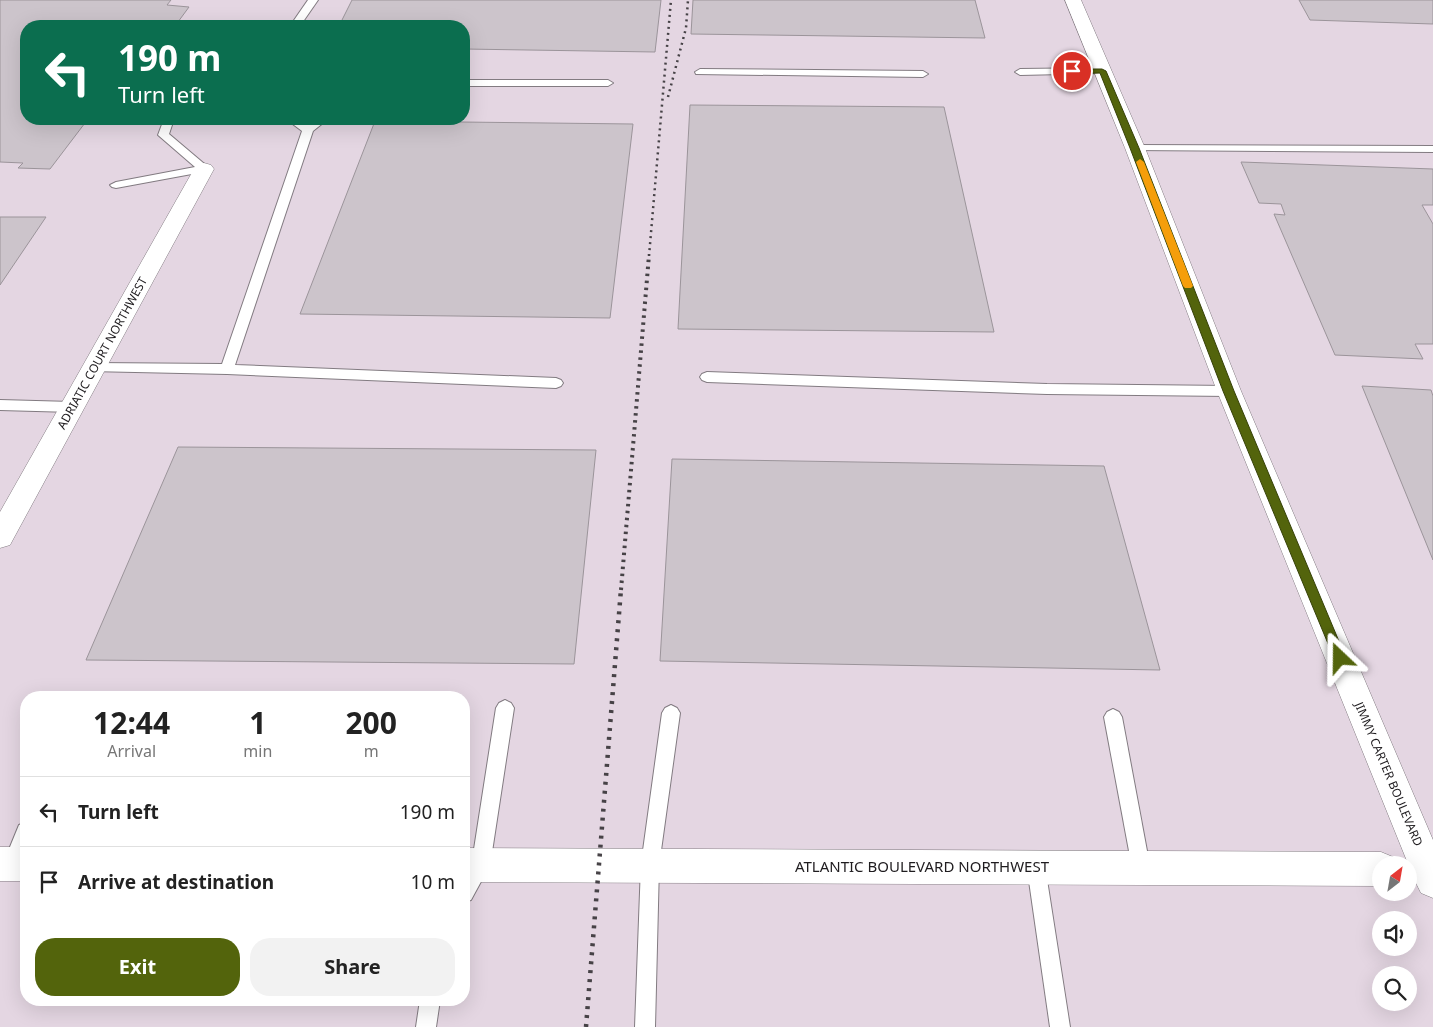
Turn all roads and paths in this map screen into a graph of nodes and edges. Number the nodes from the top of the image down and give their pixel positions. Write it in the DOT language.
graph roads {
  1 [pos="313,0"];
  2 [pos="1073,0"];
  3 [pos="299,20"];
  4 [pos="1102,71"];
  5 [pos="700,72"];
  6 [pos="1020,72"];
  7 [pos="923,74"];
  8 [pos="470,83"];
  9 [pos="608,83"];
  10 [pos="167,125"];
  11 [pos="300,125"];
  12 [pos="315,125"];
  13 [pos="308,130"];
  14 [pos="1135,148"];
  15 [pos="1433,149"];
  16 [pos="204,169"];
  17 [pos="116,185"];
  18 [pos="94,368"];
  19 [pos="227,369"];
  20 [pos="707,377"];
  21 [pos="556,383"];
  22 [pos="1228,391"];
  23 [pos="0,405"];
  24 [pos="72,406"];
  25 [pos="0,537"];
  26 [pos="505,708"];
  27 [pos="670,713"];
  28 [pos="1113,717"];
  29 [pos="20,846"];
  30 [pos="13,864"];
  31 [pos="650,865"];
  32 [pos="1036,867"];
  33 [pos="1140,867"];
  34 [pos="1372,868"];
  35 [pos="1426,872"];
  36 [pos="470,874"];
  37 [pos="429,1006"];
  38 [pos="426,1027"];
  39 [pos="645,1027"];
  40 [pos="1060,1027"];
  1 -- 3 [label="lane"];
  2 -- 4 [label="main road, JIMMY CARTER BOULEVARD"];
  4 -- 6 [label="lane"];
  4 -- 14 [label="main road, JIMMY CARTER BOULEVARD"];
  5 -- 7 [label="lane"];
  8 -- 9 [label="lane"];
  10 -- 16 [label="lane"];
  11 -- 13 [label="lane"];
  12 -- 13 [label="lane"];
  13 -- 19 [label="lane"];
  14 -- 15 [label="lane"];
  14 -- 22 [label="main road, JIMMY CARTER BOULEVARD"];
  16 -- 17 [label="lane"];
  16 -- 18 [label="main road, ADRIATIC COURT NORTHWEST"];
  18 -- 19 [label="lane"];
  18 -- 24 [label="main road, ADRIATIC COURT NORTHWEST"];
  19 -- 21 [label="lane"];
  20 -- 22 [label="lane"];
  22 -- 35 [label="main road, JIMMY CARTER BOULEVARD"];
  23 -- 24 [label="lane"];
  24 -- 25 [label="main road, ADRIATIC COURT NORTHWEST"];
  26 -- 36 [label="lane"];
  27 -- 31 [label="lane"];
  28 -- 33 [label="lane"];
  29 -- 30 [label="lane"];
  31 -- 32 [label="main road, ATLANTIC BOULEVARD NORTHWEST"];
  31 -- 36 [label="main road, ATLANTIC BOULEVARD NORTHWEST"];
  31 -- 39 [label="lane"];
  32 -- 33 [label="main road, ATLANTIC BOULEVARD NORTHWEST"];
  32 -- 40 [label="lane"];
  33 -- 34 [label="main road, ATLANTIC BOULEVARD NORTHWEST"];
  37 -- 38 [label="lane"];
}
